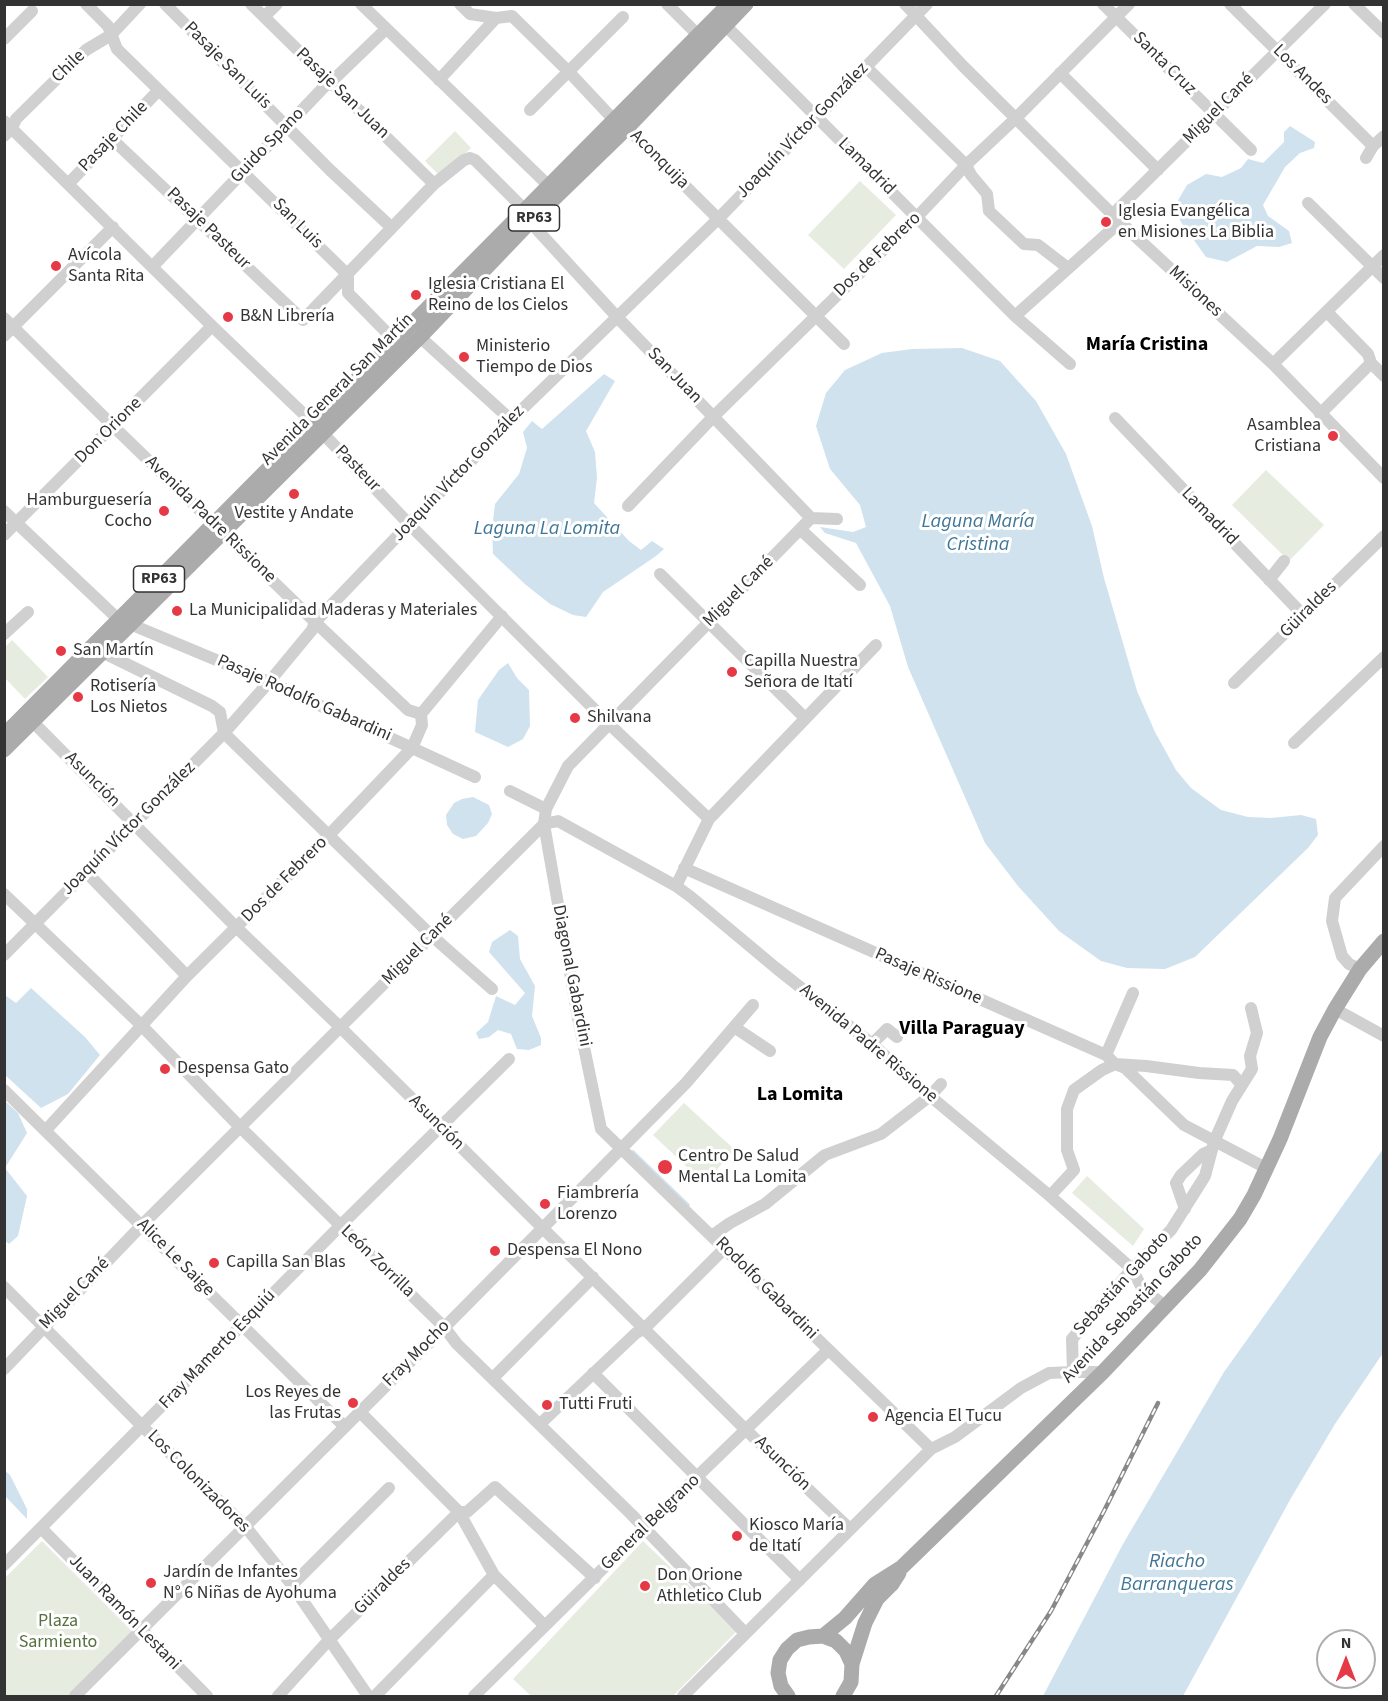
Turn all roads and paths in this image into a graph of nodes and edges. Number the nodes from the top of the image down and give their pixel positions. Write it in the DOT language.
graph roads {
  1 [pos="86,4"];
  2 [pos="140,4"];
  3 [pos="165,4"];
  4 [pos="251,4"];
  5 [pos="277,4"];
  6 [pos="361,4"];
  7 [pos="460,4"];
  8 [pos="667,4"];
  9 [pos="729,4"];
  10 [pos="746,4"];
  11 [pos="905,4"];
  12 [pos="927,4"];
  13 [pos="1103,4"];
  14 [pos="1129,4"];
  15 [pos="1230,4"];
  16 [pos="1325,4"];
  17 [pos="1354,4"];
  18 [pos="32,11"];
  19 [pos="916,15"];
  20 [pos="623,17"];
  21 [pos="1116,17"];
  22 [pos="264,18"];
  23 [pos="496,18"];
  24 [pos="721,21"];
  25 [pos="386,29"];
  26 [pos="1383,32"];
  27 [pos="111,35"];
  28 [pos="698,35"];
  29 [pos="4,39"];
  30 [pos="1277,51"];
  31 [pos="866,67"];
  32 [pos="569,72"];
  33 [pos="1060,73"];
  34 [pos="439,80"];
  35 [pos="330,84"];
  36 [pos="159,90"];
  37 [pos="530,110"];
  38 [pos="1214,114"];
  39 [pos="816,117"];
  40 [pos="1016,118"];
  41 [pos="621,124"];
  42 [pos="287,126"];
  43 [pos="7,128"];
  44 [pos="1383,136"];
  45 [pos="112,139"];
  46 [pos="1373,146"];
  47 [pos="1251,150"];
  48 [pos="1366,158"];
  49 [pos="966,165"];
  50 [pos="1158,170"];
  51 [pos="244,171"];
  52 [pos="69,183"];
  53 [pos="571,183"];
  54 [pos="434,184"];
  55 [pos="549,186"];
  56 [pos="1308,203"];
  57 [pos="528,216"];
  58 [pos="198,218"];
  59 [pos="916,218"];
  60 [pos="1116,218"];
  61 [pos="718,219"];
  62 [pos="113,227"];
  63 [pos="392,228"];
  64 [pos="1383,255"];
  65 [pos="153,266"];
  66 [pos="1372,267"];
  67 [pos="1068,268"];
  68 [pos="348,275"];
  69 [pos="1383,278"];
  70 [pos="1327,312"];
  71 [pos="814,316"];
  72 [pos="1015,316"];
  73 [pos="617,317"];
  74 [pos="212,326"];
  75 [pos="8,327"];
  76 [pos="420,337"];
  77 [pos="395,341"];
  78 [pos="844,344"];
  79 [pos="1371,363"];
  80 [pos="1070,364"];
  81 [pos="1273,364"];
  82 [pos="1383,376"];
  83 [pos="1320,414"];
  84 [pos="713,417"];
  85 [pos="1115,418"];
  86 [pos="511,420"];
  87 [pos="114,427"];
  88 [pos="318,428"];
  89 [pos="1383,478"];
  90 [pos="628,506"];
  91 [pos="4,511"];
  92 [pos="811,518"];
  93 [pos="837,519"];
  94 [pos="16,523"];
  95 [pos="409,524"];
  96 [pos="218,528"];
  97 [pos="801,530"];
  98 [pos="4,535"];
  99 [pos="1383,536"];
  100 [pos="1284,561"];
  101 [pos="660,574"];
  102 [pos="1269,580"];
  103 [pos="860,585"];
  104 [pos="28,612"];
  105 [pos="502,616"];
  106 [pos="1304,616"];
  107 [pos="124,621"];
  108 [pos="709,621"];
  109 [pos="315,622"];
  110 [pos="4,634"];
  111 [pos="876,645"];
  112 [pos="98,647"];
  113 [pos="1383,657"];
  114 [pos="269,682"];
  115 [pos="1234,683"];
  116 [pos="422,714"];
  117 [pos="30,718"];
  118 [pos="805,718"];
  119 [pos="608,723"];
  120 [pos="224,733"];
  121 [pos="7,737"];
  122 [pos="1294,743"];
  123 [pos="412,748"];
  124 [pos="475,777"];
  125 [pos="510,791"];
  126 [pos="546,809"];
  127 [pos="709,819"];
  128 [pos="135,824"];
  129 [pos="544,824"];
  130 [pos="328,836"];
  131 [pos="1383,846"];
  132 [pos="684,868"];
  133 [pos="86,872"];
  134 [pos="676,886"];
  135 [pos="4,894"];
  136 [pos="34,924"];
  137 [pos="237,928"];
  138 [pos="432,936"];
  139 [pos="1383,941"];
  140 [pos="4,955"];
  141 [pos="1360,969"];
  142 [pos="187,976"];
  143 [pos="492,989"];
  144 [pos="1132,993"];
  145 [pos="753,1005"];
  146 [pos="1251,1008"];
  147 [pos="1335,1009"];
  148 [pos="141,1025"];
  149 [pos="340,1027"];
  150 [pos="734,1027"];
  151 [pos="1383,1036"];
  152 [pos="897,1037"];
  153 [pos="872,1044"];
  154 [pos="770,1051"];
  155 [pos="509,1059"];
  156 [pos="1111,1059"];
  157 [pos="941,1084"];
  158 [pos="1242,1085"];
  159 [pos="4,1090"];
  160 [pos="930,1095"];
  161 [pos="240,1127"];
  162 [pos="440,1127"];
  163 [pos="601,1129"];
  164 [pos="46,1130"];
  165 [pos="1213,1146"];
  166 [pos="621,1147"];
  167 [pos="1266,1168"];
  168 [pos="1050,1196"];
  169 [pos="1185,1209"];
  170 [pos="142,1225"];
  171 [pos="340,1226"];
  172 [pos="543,1228"];
  173 [pos="713,1235"];
  174 [pos="725,1248"];
  175 [pos="1132,1269"];
  176 [pos="593,1277"];
  177 [pos="4,1287"];
  178 [pos="1166,1307"];
  179 [pos="241,1326"];
  180 [pos="43,1327"];
  181 [pos="444,1327"];
  182 [pos="644,1329"];
  183 [pos="828,1350"];
  184 [pos="4,1369"];
  185 [pos="1073,1372"];
  186 [pos="1103,1372"];
  187 [pos="593,1373"];
  188 [pos="493,1378"];
  189 [pos="360,1412"];
  190 [pos="540,1424"];
  191 [pos="143,1427"];
  192 [pos="345,1427"];
  193 [pos="746,1430"];
  194 [pos="931,1449"];
  195 [pos="697,1478"];
  196 [pos="389,1488"];
  197 [pos="459,1512"];
  198 [pos="245,1526"];
  199 [pos="42,1528"];
  200 [pos="644,1528"];
  201 [pos="850,1529"];
  202 [pos="4,1565"];
  203 [pos="902,1568"];
  204 [pos="494,1575"];
  205 [pos="595,1578"];
  206 [pos="800,1580"];
  207 [pos="292,1585"];
  208 [pos="545,1626"];
  209 [pos="142,1631"];
  210 [pos="746,1633"];
  211 [pos="823,1636"];
  212 [pos="328,1641"];
  213 [pos="852,1664"];
  214 [pos="780,1693"];
  215 [pos="75,1696"];
  216 [pos="207,1696"];
  217 [pos="278,1696"];
  218 [pos="369,1696"];
  219 [pos="375,1696"];
  220 [pos="474,1696"];
  221 [pos="683,1696"];
  222 [pos="843,1696"];
  1 -- 27 [label="street, San Luis"];
  2 -- 27 [label="street, Chile"];
  3 -- 42 [label="street, Pasaje San Luis"];
  4 -- 22 [label="street, Pasaje San Juan"];
  5 -- 22 [label="street"];
  6 -- 25 [label="street"];
  7 -- 23 [label="street, Aconquija"];
  8 -- 28 [label="street"];
  9 -- 24 [label="main road, Avenida General San Martín / RP63"];
  10 -- 24 [label="main road, Avenida General San Martín / RP63"];
  11 -- 19 [label="street, Misiones"];
  12 -- 19 [label="street, Joaquín Víctor González"];
  13 -- 21 [label="street, Santa Cruz"];
  14 -- 21 [label="street, Dos de Febrero"];
  15 -- 30 [label="street, Los Andes"];
  16 -- 30 [label="street, Miguel Cané"];
  17 -- 26 [label="street"];
  18 -- 29 [label="street"];
  19 -- 31 [label="street, Joaquín Víctor González"];
  19 -- 40 [label="street, Misiones"];
  20 -- 32 [label="street"];
  21 -- 33 [label="street, Dos de Febrero"];
  21 -- 38 [label="street, Santa Cruz"];
  22 -- 35 [label="street, Pasaje San Juan"];
  23 -- 32 [label="street, Aconquija"];
  23 -- 34 [label="street"];
  24 -- 28 [label="main road, Avenida General San Martín / RP63"];
  24 -- 39 [label="street, Lamadrid"];
  24 -- 41 [label="main road, Avenida General San Martín / RP63"];
  25 -- 34 [label="street"];
  25 -- 35 [label="street, Guido Spano"];
  27 -- 36 [label="street, San Luis"];
  27 -- 43 [label="street, Chile"];
  28 -- 41 [label="main road, Avenida General San Martín / RP63"];
  30 -- 38 [label="street, Miguel Cané"];
  30 -- 46 [label="street, Los Andes"];
  31 -- 39 [label="street, Joaquín Víctor González"];
  31 -- 49 [label="street"];
  32 -- 37 [label="street"];
  32 -- 41 [label="street, Aconquija"];
  33 -- 40 [label="street, Dos de Febrero"];
  33 -- 50 [label="street"];
  34 -- 55 [label="street"];
  35 -- 42 [label="street, Guido Spano"];
  35 -- 54 [label="street, Pasaje San Juan"];
  36 -- 45 [label="street, Pasaje Chile"];
  36 -- 51 [label="street, San Luis"];
  38 -- 47 [label="street, Santa Cruz"];
  38 -- 50 [label="street, Miguel Cané"];
  39 -- 59 [label="street, Lamadrid"];
  39 -- 61 [label="street, Joaquín Víctor González"];
  40 -- 49 [label="street, Dos de Febrero"];
  40 -- 60 [label="street, Misiones"];
  41 -- 53 [label="main road, Avenida General San Martín / RP63"];
  41 -- 55 [label="main road, Avenida General San Martín / RP63"];
  41 -- 61 [label="street, Aconquija"];
  42 -- 51 [label="street, Guido Spano"];
  42 -- 63 [label="street, Pasaje San Luis"];
  43 -- 52 [label="street, Pasteur"];
  44 -- 46 [label="street"];
  45 -- 52 [label="street, Pasaje Chile"];
  45 -- 58 [label="street, Pasaje Pasteur"];
  46 -- 48 [label="street"];
  49 -- 59 [label="street, Dos de Febrero"];
  49 -- 67 [label="street"];
  50 -- 60 [label="street, Miguel Cané"];
  51 -- 58 [label="street, Guido Spano"];
  51 -- 68 [label="street, San Luis"];
  52 -- 62 [label="street, Pasteur"];
  53 -- 55 [label="street"];
  53 -- 57 [label="main road, Avenida General San Martín / RP63"];
  54 -- 57 [label="street"];
  54 -- 63 [label="street"];
  55 -- 57 [label="main road, Avenida General San Martín / RP63"];
  56 -- 66 [label="street"];
  57 -- 73 [label="street, San Juan"];
  57 -- 76 [label="main road, Avenida General San Martín / RP63"];
  57 -- 77 [label="main road, Avenida General San Martín / RP63"];
  58 -- 65 [label="street, Guido Spano"];
  58 -- 68 [label="street, Pasaje Pasteur"];
  59 -- 71 [label="street, Dos de Febrero"];
  59 -- 72 [label="street, Lamadrid"];
  60 -- 67 [label="street, Miguel Cané"];
  60 -- 81 [label="street, Misiones"];
  61 -- 71 [label="street, Aconquija"];
  61 -- 73 [label="street, Joaquín Víctor González"];
  62 -- 65 [label="street, Pasteur"];
  62 -- 75 [label="street"];
  63 -- 68 [label="street"];
  64 -- 66 [label="street"];
  65 -- 74 [label="street, Pasteur"];
  66 -- 69 [label="street"];
  66 -- 70 [label="street"];
  67 -- 72 [label="street, Miguel Cané"];
  68 -- 77 [label="street, San Luis"];
  70 -- 79 [label="street"];
  70 -- 81 [label="street"];
  71 -- 78 [label="street, Aconquija"];
  71 -- 84 [label="street, Dos de Febrero"];
  72 -- 80 [label="street, Lamadrid"];
  73 -- 84 [label="street, San Juan"];
  73 -- 86 [label="street, Joaquín Víctor González"];
  74 -- 87 [label="street, Don Orione"];
  74 -- 88 [label="street, Pasteur"];
  75 -- 87 [label="street, Avenida Padre Rissione"];
  76 -- 77 [label="street"];
  76 -- 86 [label="street"];
  76 -- 88 [label="main road, Avenida General San Martín / RP63"];
  77 -- 88 [label="main road, Avenida General San Martín / RP63"];
  79 -- 82 [label="street"];
  79 -- 83 [label="street"];
  81 -- 83 [label="street, Misiones"];
  83 -- 89 [label="street, Misiones"];
  84 -- 90 [label="street, Dos de Febrero"];
  84 -- 92 [label="street, San Juan"];
  85 -- 102 [label="street, Lamadrid"];
  86 -- 95 [label="street, Joaquín Víctor González"];
  87 -- 94 [label="street, Don Orione"];
  87 -- 96 [label="street, Avenida Padre Rissione"];
  88 -- 95 [label="street, Pasteur"];
  88 -- 96 [label="main road, Avenida General San Martín / RP63"];
  91 -- 94 [label="street"];
  92 -- 93 [label="street"];
  92 -- 97 [label="street, Miguel Cané"];
  94 -- 98 [label="street, Don Orione"];
  94 -- 107 [label="street"];
  95 -- 105 [label="street, Pasteur"];
  95 -- 109 [label="street, Joaquín Víctor González"];
  96 -- 107 [label="main road, Avenida General San Martín / RP63"];
  96 -- 109 [label="street, Avenida Padre Rissione"];
  97 -- 103 [label="street"];
  97 -- 108 [label="street, Miguel Cané"];
  99 -- 106 [label="street, Güiraldes"];
  100 -- 102 [label="street"];
  101 -- 108 [label="street"];
  102 -- 106 [label="street, Lamadrid"];
  104 -- 110 [label="street"];
  105 -- 116 [label="street, Dos de Febrero"];
  105 -- 119 [label="street, Pasteur"];
  106 -- 115 [label="street, Güiraldes"];
  107 -- 112 [label="main road, Avenida General San Martín / RP63"];
  107 -- 114 [label="street, Pasaje Rodolfo Gabardini"];
  108 -- 118 [label="street"];
  108 -- 119 [label="street, Miguel Cané"];
  109 -- 114 [label="street, Joaquín Víctor González"];
  109 -- 116 [label="street, Avenida Padre Rissione"];
  111 -- 118 [label="street"];
  112 -- 117 [label="main road, Avenida General San Martín / RP63"];
  112 -- 120 [label="street"];
  113 -- 122 [label="street"];
  114 -- 120 [label="street, Joaquín Víctor González"];
  114 -- 123 [label="street, Pasaje Rodolfo Gabardini"];
  116 -- 123 [label="street, Dos de Febrero"];
  117 -- 121 [label="main road, Avenida General San Martín / RP63"];
  117 -- 128 [label="street, Asunción"];
  118 -- 127 [label="street"];
  119 -- 126 [label="street, Miguel Cané"];
  119 -- 127 [label="street, Pasteur"];
  120 -- 128 [label="street, Joaquín Víctor González"];
  120 -- 130 [label="street"];
  123 -- 124 [label="street, Pasaje Rodolfo Gabardini"];
  123 -- 130 [label="street, Dos de Febrero"];
  125 -- 126 [label="street"];
  126 -- 129 [label="street, Miguel Cané"];
  127 -- 132 [label="street"];
  128 -- 133 [label="street, Joaquín Víctor González"];
  128 -- 137 [label="street, Asunción"];
  129 -- 134 [label="street, Avenida Padre Rissione"];
  129 -- 138 [label="street, Miguel Cané"];
  129 -- 163 [label="street, Diagonal Gabardini"];
  130 -- 137 [label="street, Dos de Febrero"];
  130 -- 138 [label="street"];
  131 -- 141 [label="street"];
  132 -- 134 [label="street"];
  132 -- 156 [label="street, Pasaje Rissione"];
  133 -- 136 [label="street, Joaquín Víctor González"];
  133 -- 142 [label="street"];
  134 -- 153 [label="street, Avenida Padre Rissione"];
  135 -- 136 [label="street, León Zorrilla"];
  136 -- 140 [label="street, Joaquín Víctor González"];
  136 -- 148 [label="street, León Zorrilla"];
  137 -- 142 [label="street, Dos de Febrero"];
  137 -- 149 [label="street, Asunción"];
  138 -- 143 [label="street"];
  138 -- 149 [label="street, Miguel Cané"];
  139 -- 141 [label="main road, Avenida Sebastián Gaboto"];
  141 -- 147 [label="main road, Avenida Sebastián Gaboto"];
  142 -- 148 [label="street, Dos de Febrero"];
  144 -- 156 [label="street"];
  145 -- 150 [label="street, Fray Mocho"];
  146 -- 158 [label="street, Sebastián Gaboto"];
  147 -- 151 [label="street"];
  147 -- 167 [label="main road, Avenida Sebastián Gaboto"];
  148 -- 161 [label="street, León Zorrilla"];
  148 -- 164 [label="street, Dos de Febrero"];
  149 -- 161 [label="street, Miguel Cané"];
  149 -- 162 [label="street, Asunción"];
  150 -- 154 [label="street"];
  150 -- 166 [label="street, Fray Mocho"];
  152 -- 153 [label="street"];
  153 -- 160 [label="street, Avenida Padre Rissione"];
  155 -- 162 [label="street, Fray Mamerto Esquiú"];
  156 -- 158 [label="street, Pasaje Rissione"];
  156 -- 165 [label="street"];
  156 -- 168 [label="street"];
  157 -- 160 [label="street"];
  158 -- 165 [label="street, Sebastián Gaboto"];
  159 -- 164 [label="street, Alice Le Saige"];
  160 -- 168 [label="street, Avenida Padre Rissione"];
  160 -- 173 [label="street"];
  161 -- 170 [label="street, Miguel Cané"];
  161 -- 171 [label="street, León Zorrilla"];
  162 -- 171 [label="street, Fray Mamerto Esquiú"];
  162 -- 172 [label="street, Asunción"];
  163 -- 166 [label="street, Rodolfo Gabardini"];
  164 -- 170 [label="street, Alice Le Saige"];
  165 -- 167 [label="street"];
  165 -- 169 [label="street, Sebastián Gaboto"];
  165 -- 169 [label="street"];
  166 -- 172 [label="street, Fray Mocho"];
  166 -- 173 [label="street, Rodolfo Gabardini"];
  167 -- 178 [label="main road, Avenida Sebastián Gaboto"];
  168 -- 175 [label="street, Avenida Padre Rissione"];
  169 -- 175 [label="street, Sebastián Gaboto"];
  170 -- 179 [label="street, Alice Le Saige"];
  170 -- 180 [label="street, Miguel Cané"];
  171 -- 179 [label="street, Fray Mamerto Esquiú"];
  171 -- 181 [label="street, León Zorrilla"];
  172 -- 176 [label="street, Asunción"];
  172 -- 181 [label="street, Fray Mocho"];
  173 -- 174 [label="street, Rodolfo Gabardini"];
  174 -- 182 [label="street"];
  174 -- 183 [label="street, Rodolfo Gabardini"];
  175 -- 178 [label="street, Avenida Padre Rissione"];
  175 -- 185 [label="street, Sebastián Gaboto"];
  176 -- 182 [label="street, Asunción"];
  176 -- 188 [label="street"];
  177 -- 180 [label="street, Los Colonizadores"];
  178 -- 186 [label="main road, Avenida Sebastián Gaboto"];
  179 -- 191 [label="street, Fray Mamerto Esquiú"];
  179 -- 192 [label="street, Alice Le Saige"];
  180 -- 184 [label="street, Miguel Cané"];
  180 -- 191 [label="street, Los Colonizadores"];
  181 -- 188 [label="street, León Zorrilla"];
  181 -- 189 [label="street, Fray Mocho"];
  182 -- 187 [label="street"];
  182 -- 193 [label="street, Asunción"];
  183 -- 193 [label="street, General Belgrano"];
  183 -- 194 [label="street, Rodolfo Gabardini"];
  185 -- 186 [label="street"];
  185 -- 194 [label="street"];
  186 -- 203 [label="main road, Avenida Sebastián Gaboto"];
  187 -- 190 [label="street"];
  187 -- 195 [label="street"];
  188 -- 190 [label="street, León Zorrilla"];
  189 -- 192 [label="street, Fray Mocho"];
  189 -- 197 [label="street"];
  190 -- 200 [label="street, León Zorrilla"];
  191 -- 198 [label="street, Los Colonizadores"];
  191 -- 199 [label="street, Fray Mamerto Esquiú"];
  192 -- 198 [label="street, Fray Mocho"];
  193 -- 195 [label="street, General Belgrano"];
  193 -- 201 [label="street, Asunción"];
  194 -- 201 [label="street"];
  195 -- 200 [label="street, General Belgrano"];
  195 -- 206 [label="street"];
  196 -- 207 [label="street"];
  197 -- 204 [label="street"];
  197 -- 205 [label="street, Güiraldes"];
  197 -- 212 [label="street, Güiraldes"];
  198 -- 207 [label="street, Los Colonizadores"];
  198 -- 209 [label="street, Fray Mocho"];
  199 -- 202 [label="street, Fray Mamerto Esquiú"];
  199 -- 209 [label="street, Juan Ramón Lestani"];
  200 -- 205 [label="street, General Belgrano"];
  200 -- 210 [label="street, León Zorrilla"];
  201 -- 206 [label="street"];
  203 -- 211 [label="main road, Avenida Sebastián Gaboto"];
  203 -- 213 [label="main road, Avenida Sebastián Gaboto"];
  204 -- 208 [label="street"];
  204 -- 219 [label="street"];
  205 -- 208 [label="street, General Belgrano"];
  206 -- 210 [label="street"];
  207 -- 212 [label="street, Los Colonizadores"];
  208 -- 220 [label="street, General Belgrano"];
  209 -- 215 [label="street, Fray Mocho"];
  209 -- 216 [label="street, Juan Ramón Lestani"];
  210 -- 221 [label="street"];
  211 -- 213 [label="main road"];
  211 -- 214 [label="main road, Avenida Sebastián Gaboto"];
  212 -- 217 [label="street, Güiraldes"];
  212 -- 218 [label="street, Los Colonizadores"];
  213 -- 222 [label="main road, Avenida Sebastián Gaboto"];
}
